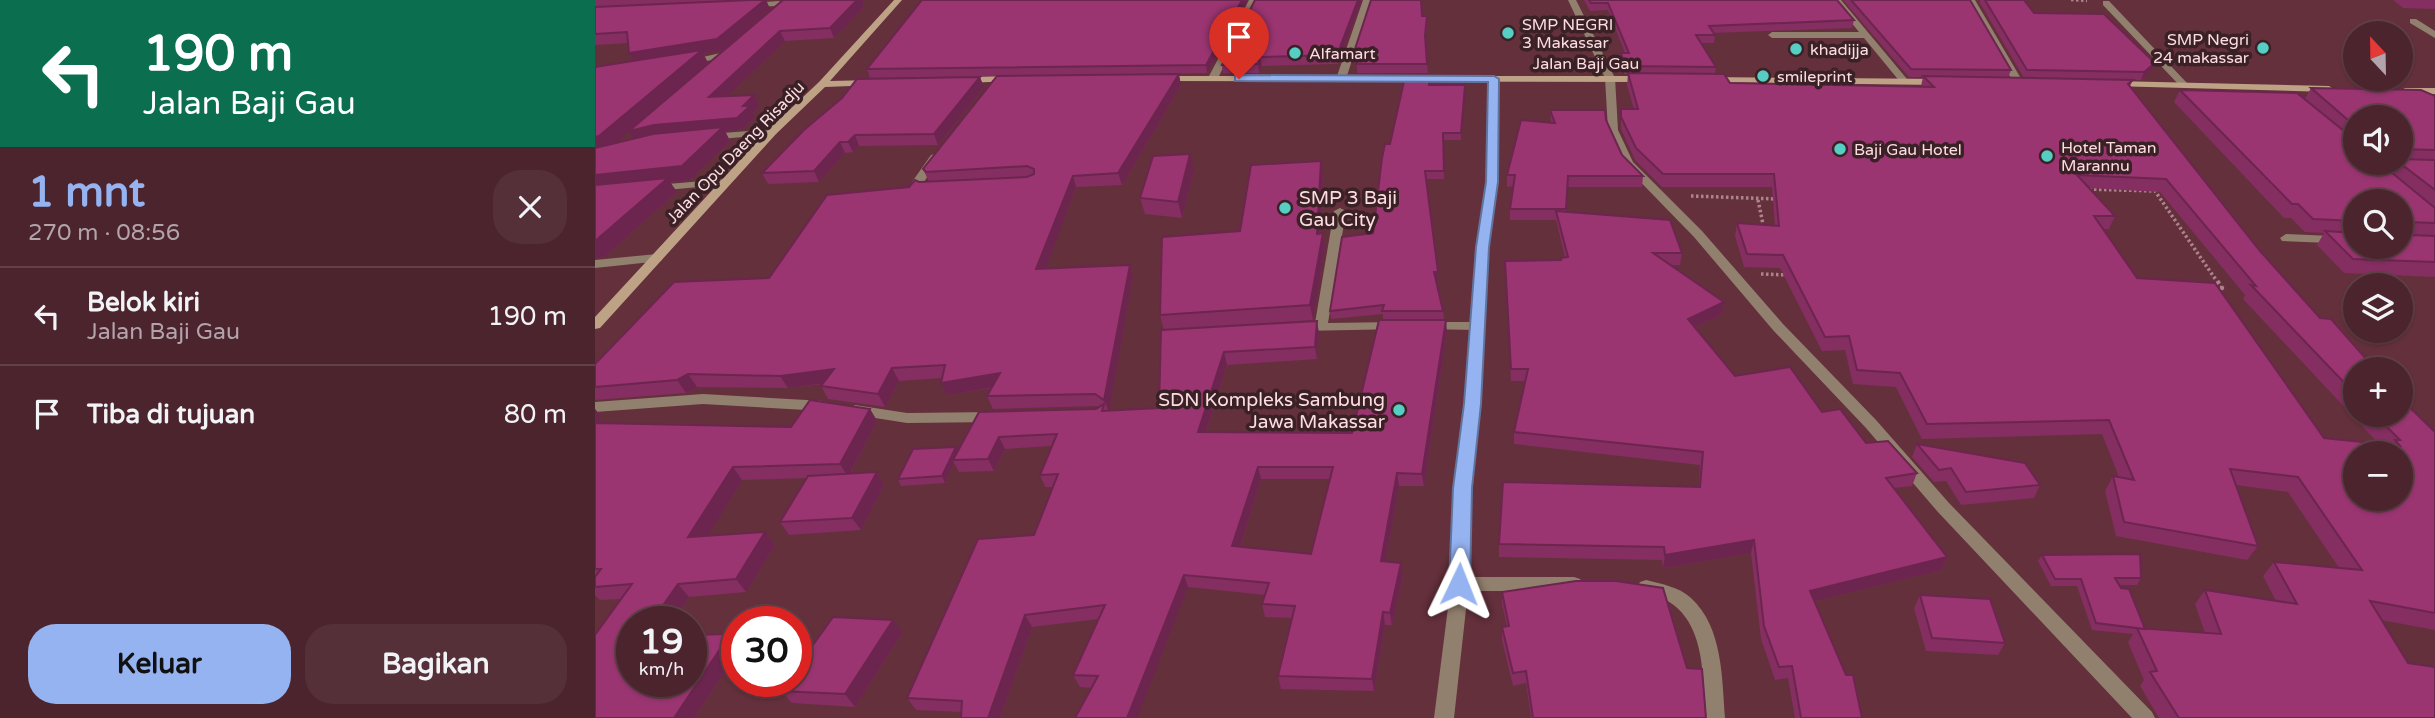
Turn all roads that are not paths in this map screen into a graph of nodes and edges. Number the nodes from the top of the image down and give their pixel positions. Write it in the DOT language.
graph roads {
  1 [pos="898,0"];
  2 [pos="1253,0"];
  3 [pos="1367,0"];
  4 [pos="1572,0"];
  5 [pos="1837,0"];
  6 [pos="1971,0"];
  7 [pos="2105,3"];
  8 [pos="742,5"];
  9 [pos="2413,21"];
  10 [pos="763,22"];
  11 [pos="1772,35"];
  12 [pos="1866,35"];
  13 [pos="2435,35"];
  14 [pos="734,47"];
  15 [pos="725,55"];
  16 [pos="675,63"];
  17 [pos="704,74"];
  18 [pos="1213,78"];
  19 [pos="998,79"];
  20 [pos="1025,79"];
  21 [pos="1146,79"];
  22 [pos="1341,79"];
  23 [pos="1494,79"];
  24 [pos="1610,79"];
  25 [pos="1664,79"];
  26 [pos="1704,79"];
  27 [pos="957,80"];
  28 [pos="1904,81"];
  29 [pos="890,82"];
  30 [pos="1952,82"];
  31 [pos="2005,82"];
  32 [pos="2018,82"];
  33 [pos="2032,82"];
  34 [pos="822,84"];
  35 [pos="2101,84"];
  36 [pos="2184,85"];
  37 [pos="2280,88"];
  38 [pos="2343,89"];
  39 [pos="989,90"];
  40 [pos="2412,91"];
  41 [pos="2413,91"];
  42 [pos="2435,91"];
  43 [pos="2289,96"];
  44 [pos="2424,99"];
  45 [pos="772,132"];
  46 [pos="702,138"];
  47 [pos="939,152"];
  48 [pos="2413,167"];
  49 [pos="2435,168"];
  50 [pos="2381,175"];
  51 [pos="726,182"];
  52 [pos="2392,184"];
  53 [pos="940,188"];
  54 [pos="647,189"];
  55 [pos="1340,211"];
  56 [pos="2286,239"];
  57 [pos="2343,241"];
  58 [pos="657,258"];
  59 [pos="595,264"];
  60 [pos="595,325"];
  61 [pos="1321,326"];
  62 [pos="1478,326"];
  63 [pos="1281,329"];
  64 [pos="595,407"];
  65 [pos="1011,416"];
  66 [pos="1459,584"];
  67 [pos="1589,584"];
  68 [pos="1627,585"];
  69 [pos="1444,718"];
  70 [pos="1715,718"];
  71 [pos="2145,718"];
  1 -- 34 [label="street, Jalan Opu Daeng Risadju"];
  2 -- 18 [label="street"];
  3 -- 22 [label="street"];
  4 -- 24 [label="street"];
  5 -- 12 [label="street"];
  6 -- 32 [label="street"];
  7 -- 36 [label="street"];
  8 -- 10 [label="street"];
  9 -- 13 [label="street"];
  11 -- 12 [label="street"];
  12 -- 28 [label="street"];
  14 -- 15 [label="street"];
  15 -- 16 [label="street"];
  15 -- 17 [label="street"];
  18 -- 21 [label="street, Jalan Baji Gau"];
  18 -- 22 [label="street, Jalan Baji Gau"];
  19 -- 20 [label="street"];
  19 -- 27 [label="street"];
  19 -- 39 [label="street"];
  22 -- 23 [label="street, Jalan Baji Gau"];
  23 -- 24 [label="street, Jalan Baji Gau"];
  23 -- 62 [label="street"];
  24 -- 25 [label="street, Jalan Baji Gau"];
  24 -- 71 [label="street"];
  26 -- 28 [label="street"];
  28 -- 30 [label="street"];
  29 -- 34 [label="street"];
  31 -- 32 [label="street"];
  32 -- 33 [label="street"];
  34 -- 45 [label="street, Jalan Opu Daeng Risadju"];
  35 -- 36 [label="street"];
  36 -- 37 [label="street"];
  37 -- 38 [label="street"];
  37 -- 43 [label="street"];
  40 -- 44 [label="street"];
  41 -- 42 [label="street"];
  45 -- 46 [label="street"];
  45 -- 51 [label="street, Jalan Opu Daeng Risadju"];
  47 -- 53 [label="street"];
  48 -- 49 [label="street"];
  50 -- 52 [label="street"];
  51 -- 54 [label="street"];
  51 -- 58 [label="street, Jalan Opu Daeng Risadju"];
  55 -- 61 [label="street"];
  56 -- 57 [label="street"];
  58 -- 59 [label="street"];
  58 -- 60 [label="street, Jalan Opu Daeng Risadju"];
  61 -- 62 [label="street"];
  61 -- 63 [label="street"];
  62 -- 66 [label="street"];
  64 -- 65 [label="street"];
  66 -- 67 [label="street"];
  66 -- 69 [label="street"];
  68 -- 70 [label="street"];
}
